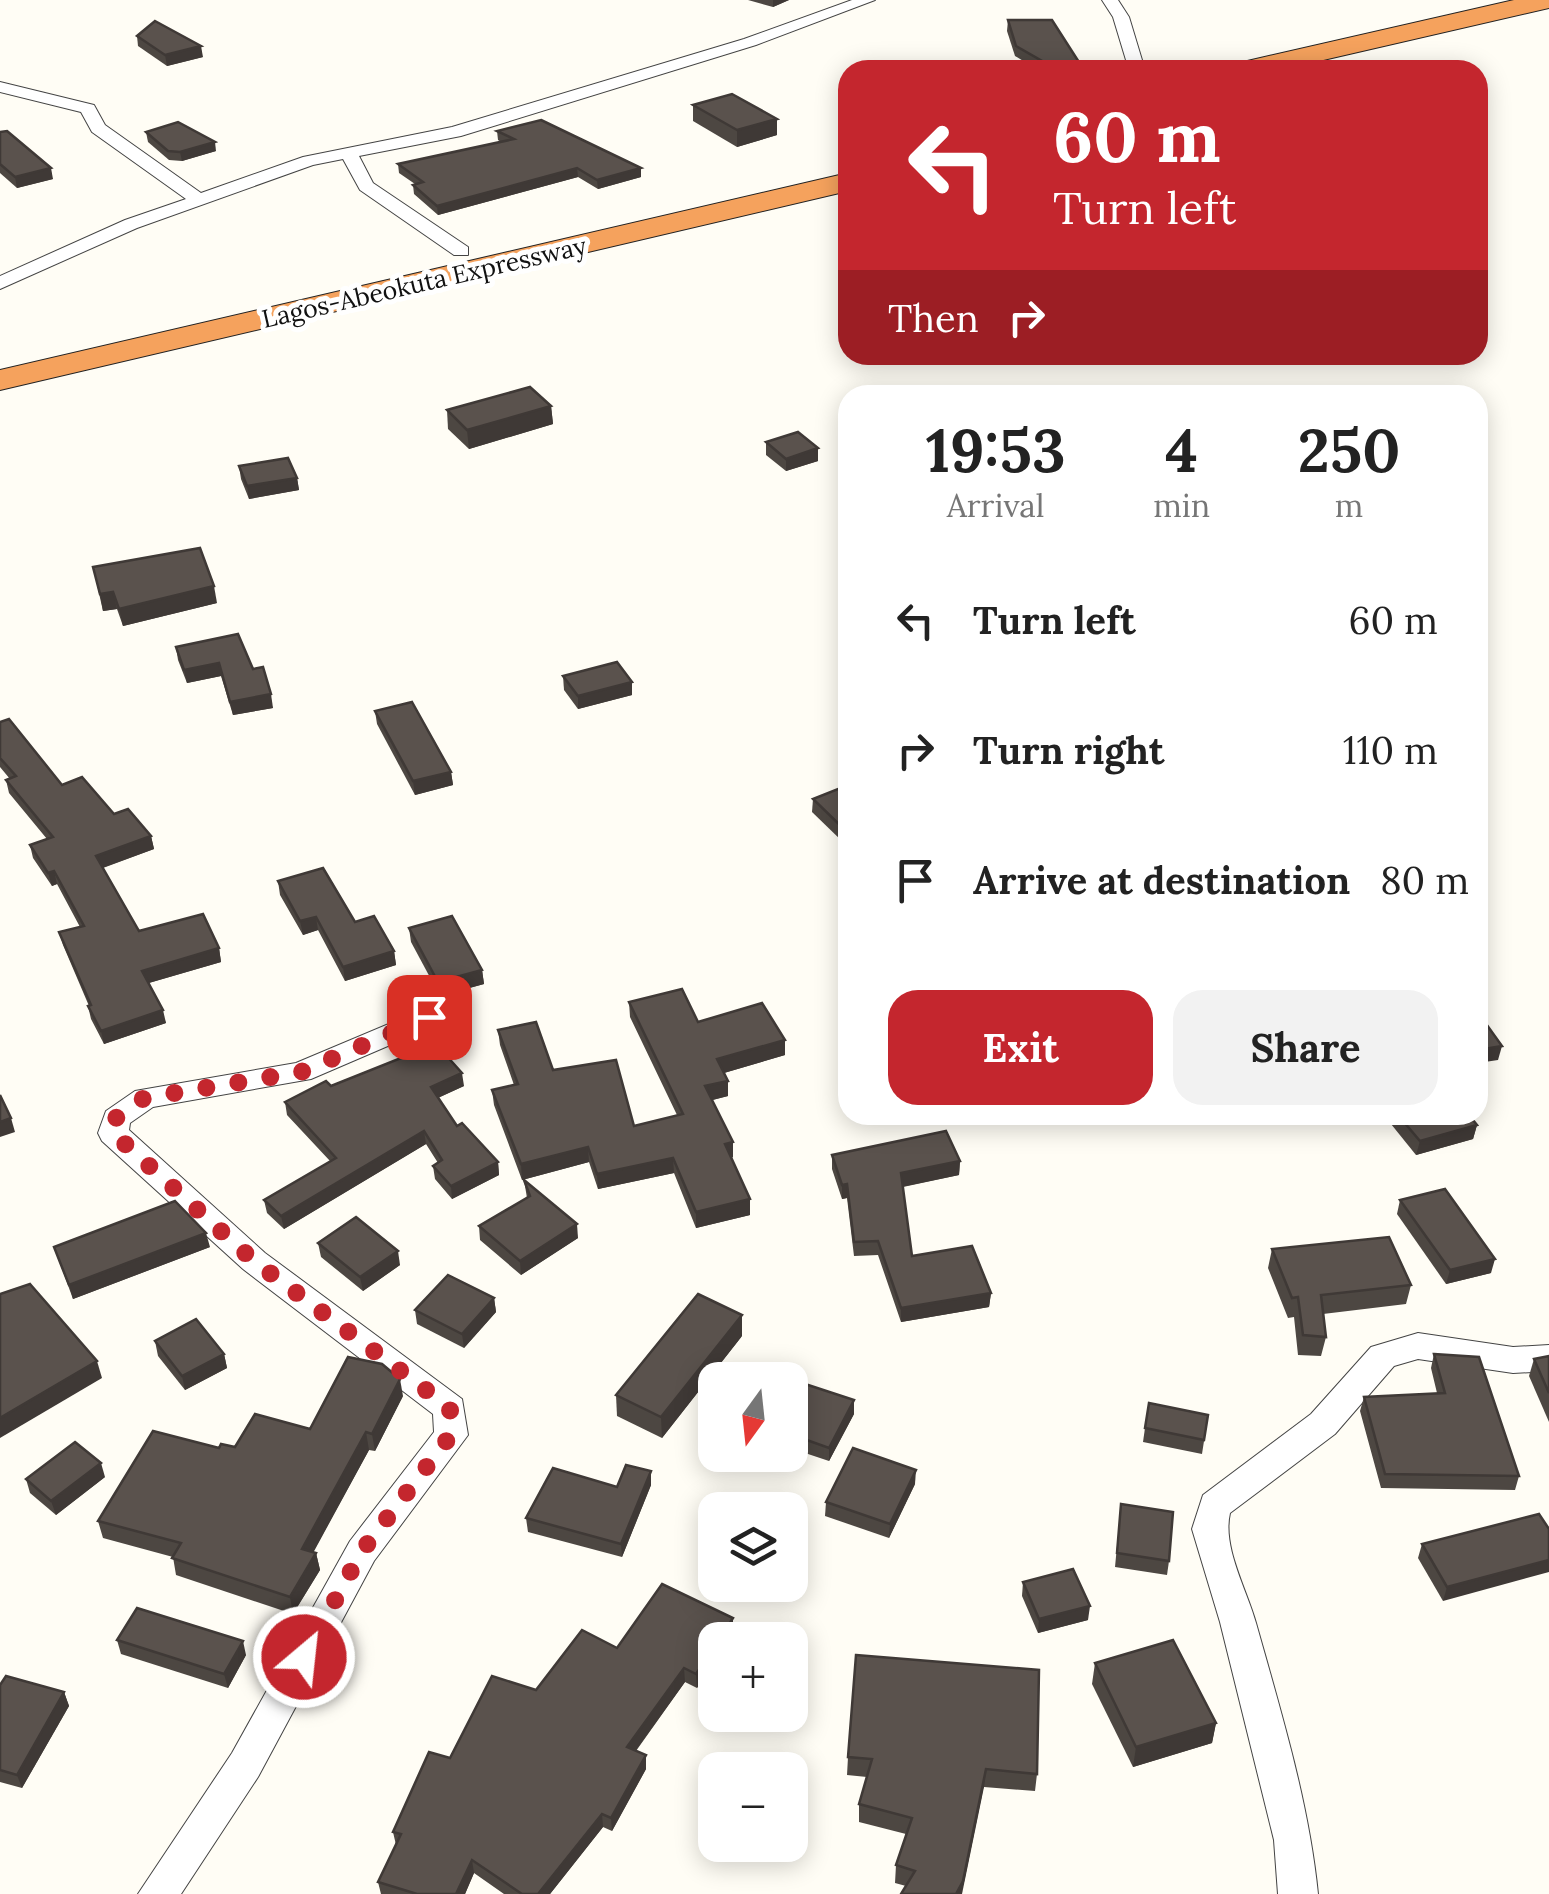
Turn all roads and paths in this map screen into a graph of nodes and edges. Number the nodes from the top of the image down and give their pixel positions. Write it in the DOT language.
graph roads {
  1 [pos="867,0"];
  2 [pos="1110,0"];
  3 [pos="1543,9"];
  4 [pos="1134,60"];
  5 [pos="1291,60"];
  6 [pos="1353,60"];
  7 [pos="0,87"];
  8 [pos="350,156"];
  9 [pos="838,163"];
  10 [pos="838,184"];
  11 [pos="198,199"];
  12 [pos="461,251"];
  13 [pos="0,283"];
  14 [pos="0,358"];
  15 [pos="0,380"];
  16 [pos="429,1017"];
  17 [pos="1549,1358"];
  18 [pos="158,1894"];
  19 [pos="1298,1894"];
  1 -- 8 [label="street"];
  2 -- 4 [label="street"];
  3 -- 5 [label="highway"];
  3 -- 6 [label="highway"];
  7 -- 11 [label="street"];
  8 -- 11 [label="street"];
  8 -- 12 [label="street"];
  9 -- 12 [label="highway, Lagos-Abeokuta Expressway"];
  10 -- 15 [label="highway, Lagos-Abeokuta Expressway"];
  11 -- 13 [label="street"];
  12 -- 14 [label="highway, Lagos-Abeokuta Expressway"];
  16 -- 18 [label="street"];
  17 -- 19 [label="street"];
}
